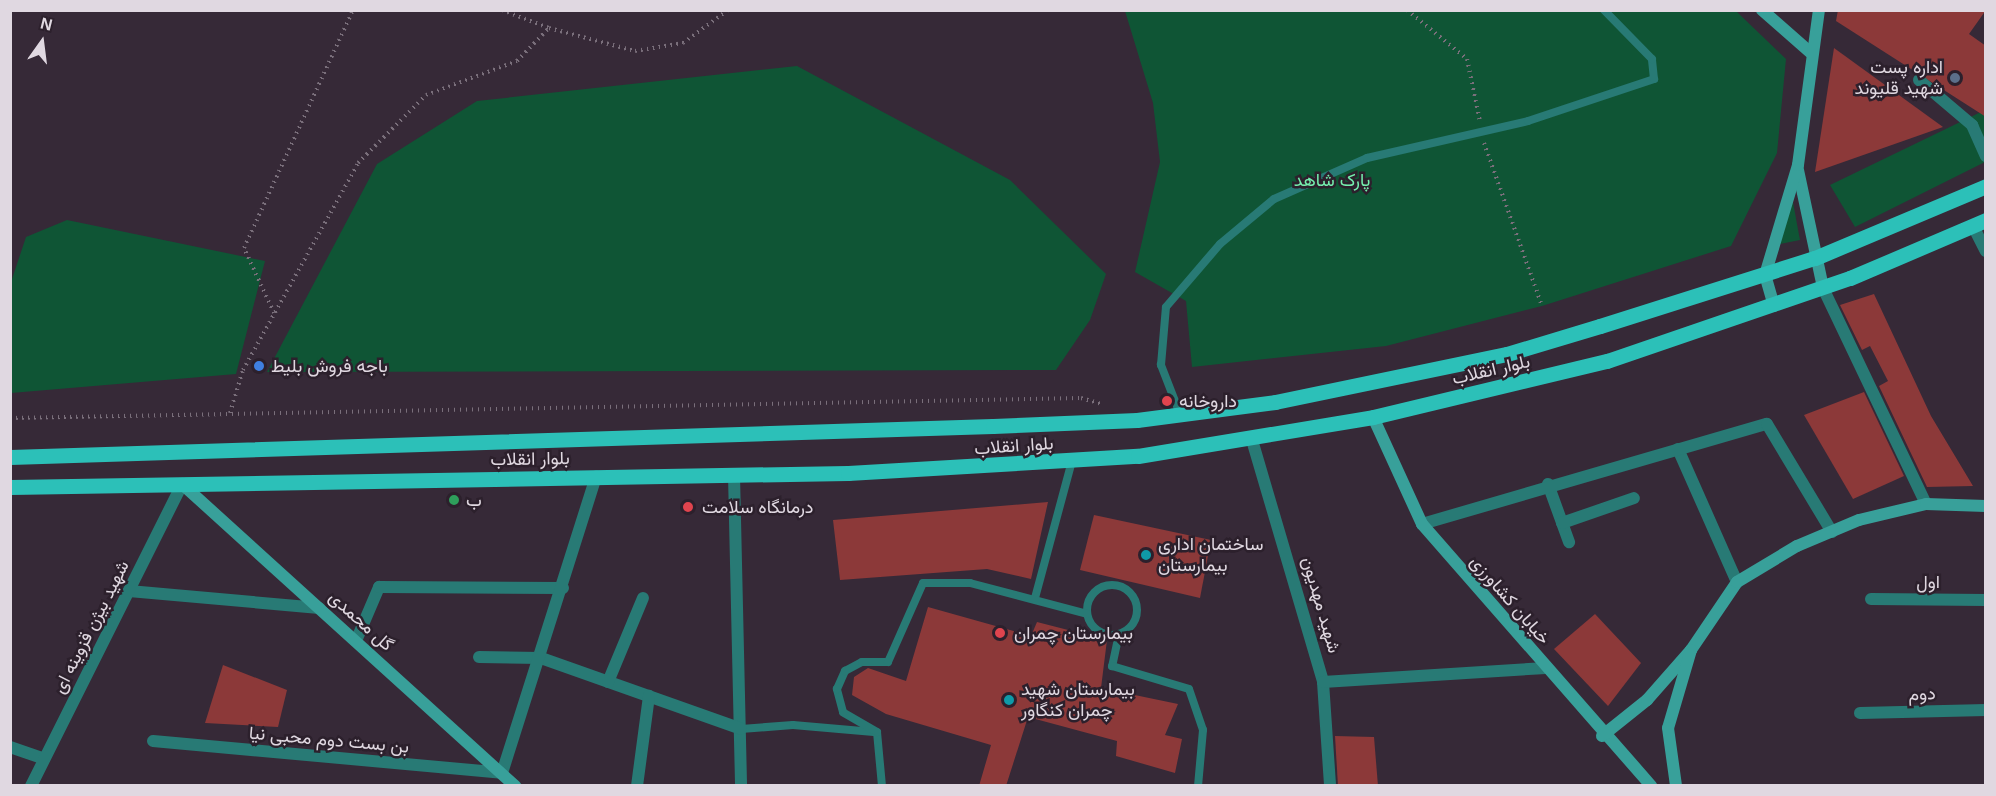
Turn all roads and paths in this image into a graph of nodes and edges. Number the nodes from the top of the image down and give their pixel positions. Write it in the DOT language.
graph roads {
  1 [pos="353,10"];
  2 [pos="502,10"];
  3 [pos="728,10"];
  4 [pos="1407,10"];
  5 [pos="1604,10"];
  6 [pos="1762,10"];
  7 [pos="1818,10"];
  8 [pos="549,28"];
  9 [pos="1810,52"];
  10 [pos="1919,80"];
  11 [pos="1482,131"];
  12 [pos="1986,156"];
  13 [pos="1798,165"];
  14 [pos="1986,186"];
  15 [pos="1979,223"];
  16 [pos="1986,251"];
  17 [pos="1815,258"];
  18 [pos="1765,275"];
  19 [pos="1822,288"];
  20 [pos="1542,306"];
  21 [pos="1774,306"];
  22 [pos="275,314"];
  23 [pos="1111,406"];
  24 [pos="230,413"];
  25 [pos="1180,414"];
  26 [pos="1373,417"];
  27 [pos="10,418"];
  28 [pos="1252,440"];
  29 [pos="1678,449"];
  30 [pos="10,457"];
  31 [pos="1072,461"];
  32 [pos="734,475"];
  33 [pos="596,477"];
  34 [pos="182,484"];
  35 [pos="1548,484"];
  36 [pos="10,487"];
  37 [pos="1634,498"];
  38 [pos="1926,504"];
  39 [pos="1986,506"];
  40 [pos="1562,523"];
  41 [pos="1422,524"];
  42 [pos="1832,532"];
  43 [pos="1569,542"];
  44 [pos="1737,582"];
  45 [pos="562,588"];
  46 [pos="129,591"];
  47 [pos="643,598"];
  48 [pos="1035,598"];
  49 [pos="1871,599"];
  50 [pos="1986,600"];
  51 [pos="319,608"];
  52 [pos="1087,614"];
  53 [pos="1119,634"];
  54 [pos="356,641"];
  55 [pos="1691,650"];
  56 [pos="479,657"];
  57 [pos="541,658"];
  58 [pos="1546,668"];
  59 [pos="608,682"];
  60 [pos="1323,682"];
  61 [pos="649,696"];
  62 [pos="1986,710"];
  63 [pos="1860,713"];
  64 [pos="741,729"];
  65 [pos="877,732"];
  66 [pos="1602,736"];
  67 [pos="153,741"];
  68 [pos="10,747"];
  69 [pos="44,759"];
  70 [pos="501,773"];
  71 [pos="31,786"];
  72 [pos="515,786"];
  73 [pos="637,786"];
  74 [pos="741,786"];
  75 [pos="882,786"];
  76 [pos="1198,786"];
  77 [pos="1330,786"];
  78 [pos="1651,786"];
  79 [pos="1676,786"];
  1 -- 22 [label="path"];
  2 -- 8 [label="path"];
  3 -- 8 [label="path"];
  4 -- 11 [label="path"];
  5 -- 11 [label="lane"];
  6 -- 9 [label="street"];
  7 -- 9 [label="street"];
  8 -- 22 [label="path"];
  9 -- 13 [label="street"];
  10 -- 12 [label="street"];
  11 -- 20 [label="path"];
  11 -- 25 [label="lane"];
  13 -- 17 [label="street"];
  13 -- 18 [label="street"];
  14 -- 17 [label="main road, بلوار انقلاب"];
  15 -- 16 [label="street"];
  15 -- 19 [label="main road, بلوار انقلاب"];
  17 -- 18 [label="main road, بلوار انقلاب"];
  17 -- 19 [label="street"];
  18 -- 21 [label="street"];
  18 -- 25 [label="main road, بلوار انقلاب"];
  19 -- 21 [label="main road, بلوار انقلاب"];
  19 -- 38 [label="street"];
  21 -- 26 [label="main road, بلوار انقلاب"];
  22 -- 24 [label="path"];
  23 -- 24 [label="path"];
  24 -- 27 [label="path"];
  25 -- 30 [label="main road, بلوار انقلاب"];
  26 -- 28 [label="main road, بلوار انقلاب"];
  26 -- 41 [label="street, خیابان کشاورزی"];
  28 -- 31 [label="main road, بلوار انقلاب"];
  28 -- 60 [label="street, شهید مهدیون"];
  29 -- 35 [label="street"];
  29 -- 42 [label="street"];
  29 -- 44 [label="street"];
  31 -- 32 [label="main road, بلوار انقلاب"];
  31 -- 48 [label="lane"];
  32 -- 33 [label="main road, بلوار انقلاب"];
  32 -- 64 [label="street"];
  33 -- 34 [label="main road, بلوار انقلاب"];
  33 -- 45 [label="street"];
  34 -- 36 [label="main road, بلوار انقلاب"];
  34 -- 46 [label="street, شهید بیژن قزوینه ای"];
  34 -- 51 [label="street, گل محمدی"];
  35 -- 40 [label="street"];
  35 -- 41 [label="street"];
  37 -- 40 [label="street"];
  38 -- 39 [label="street"];
  38 -- 42 [label="street"];
  40 -- 43 [label="street"];
  41 -- 58 [label="street, خیابان کشاورزی"];
  42 -- 44 [label="street"];
  44 -- 55 [label="street"];
  45 -- 54 [label="street"];
  45 -- 57 [label="street"];
  46 -- 51 [label="street"];
  46 -- 69 [label="street, شهید بیژن قزوینه ای"];
  47 -- 59 [label="street"];
  48 -- 52 [label="lane"];
  48 -- 65 [label="lane"];
  49 -- 50 [label="street, اول"];
  51 -- 54 [label="street, گل محمدی"];
  52 -- 53 [label="lane"];
  52 -- 53 [label="lane"];
  53 -- 76 [label="lane"];
  54 -- 70 [label="street, گل محمدی"];
  55 -- 66 [label="street"];
  55 -- 79 [label="street"];
  56 -- 57 [label="street"];
  57 -- 59 [label="street"];
  57 -- 70 [label="street"];
  58 -- 60 [label="street"];
  58 -- 66 [label="street, خیابان کشاورزی"];
  59 -- 61 [label="street"];
  60 -- 77 [label="street, شهید مهدیون"];
  61 -- 64 [label="street"];
  61 -- 73 [label="street"];
  62 -- 63 [label="street, دوم"];
  64 -- 65 [label="lane"];
  64 -- 74 [label="street"];
  65 -- 75 [label="lane"];
  66 -- 78 [label="street, خیابان کشاورزی"];
  67 -- 70 [label="street, بن بست دوم محبی نیا"];
  68 -- 69 [label="street"];
  69 -- 71 [label="street, شهید بیژن قزوینه ای"];
  70 -- 72 [label="street, گل محمدی"];
}
